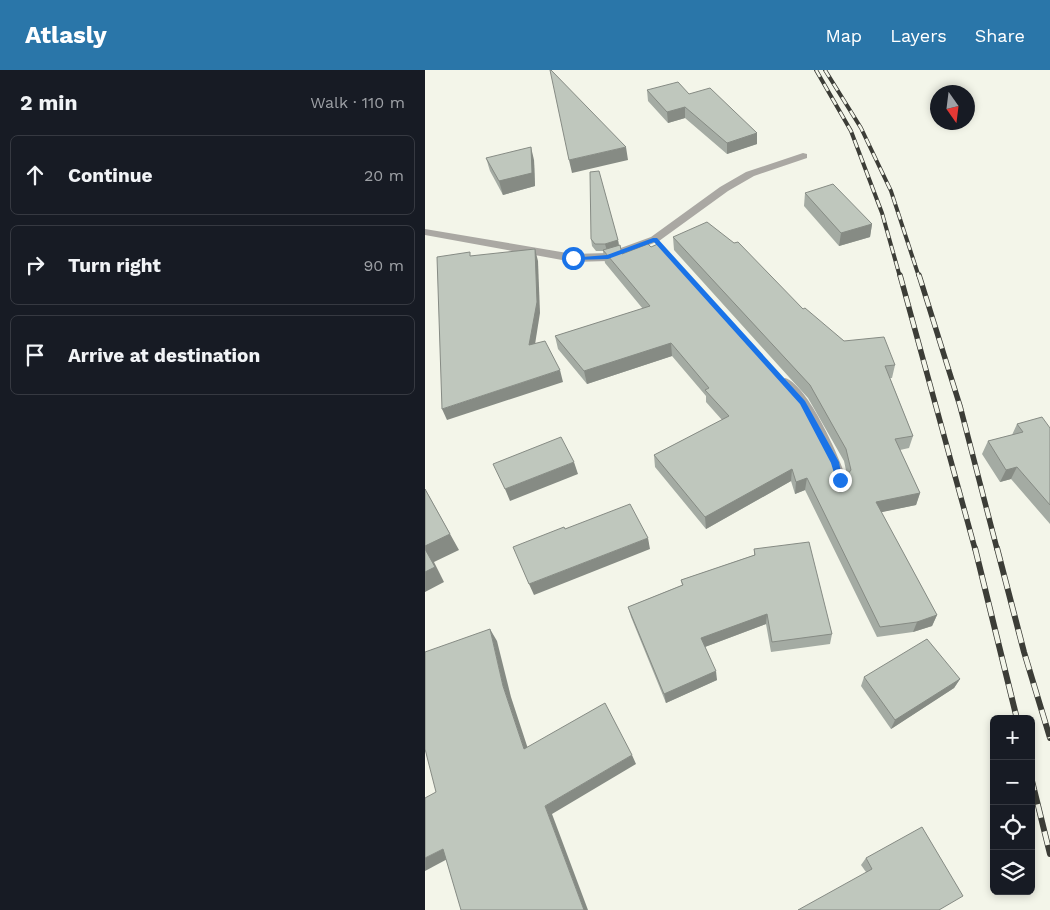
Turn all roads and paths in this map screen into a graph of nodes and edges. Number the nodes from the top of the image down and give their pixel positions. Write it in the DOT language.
graph roads {
  1 [pos="803,156"];
  2 [pos="425,232"];
  3 [pos="655,239"];
  4 [pos="667,252"];
  5 [pos="777,375"];
  6 [pos="840,480"];
  1 -- 3 [label="street"];
  2 -- 3 [label="street"];
  3 -- 4 [label="street"];
  5 -- 6 [label="street"];
}
